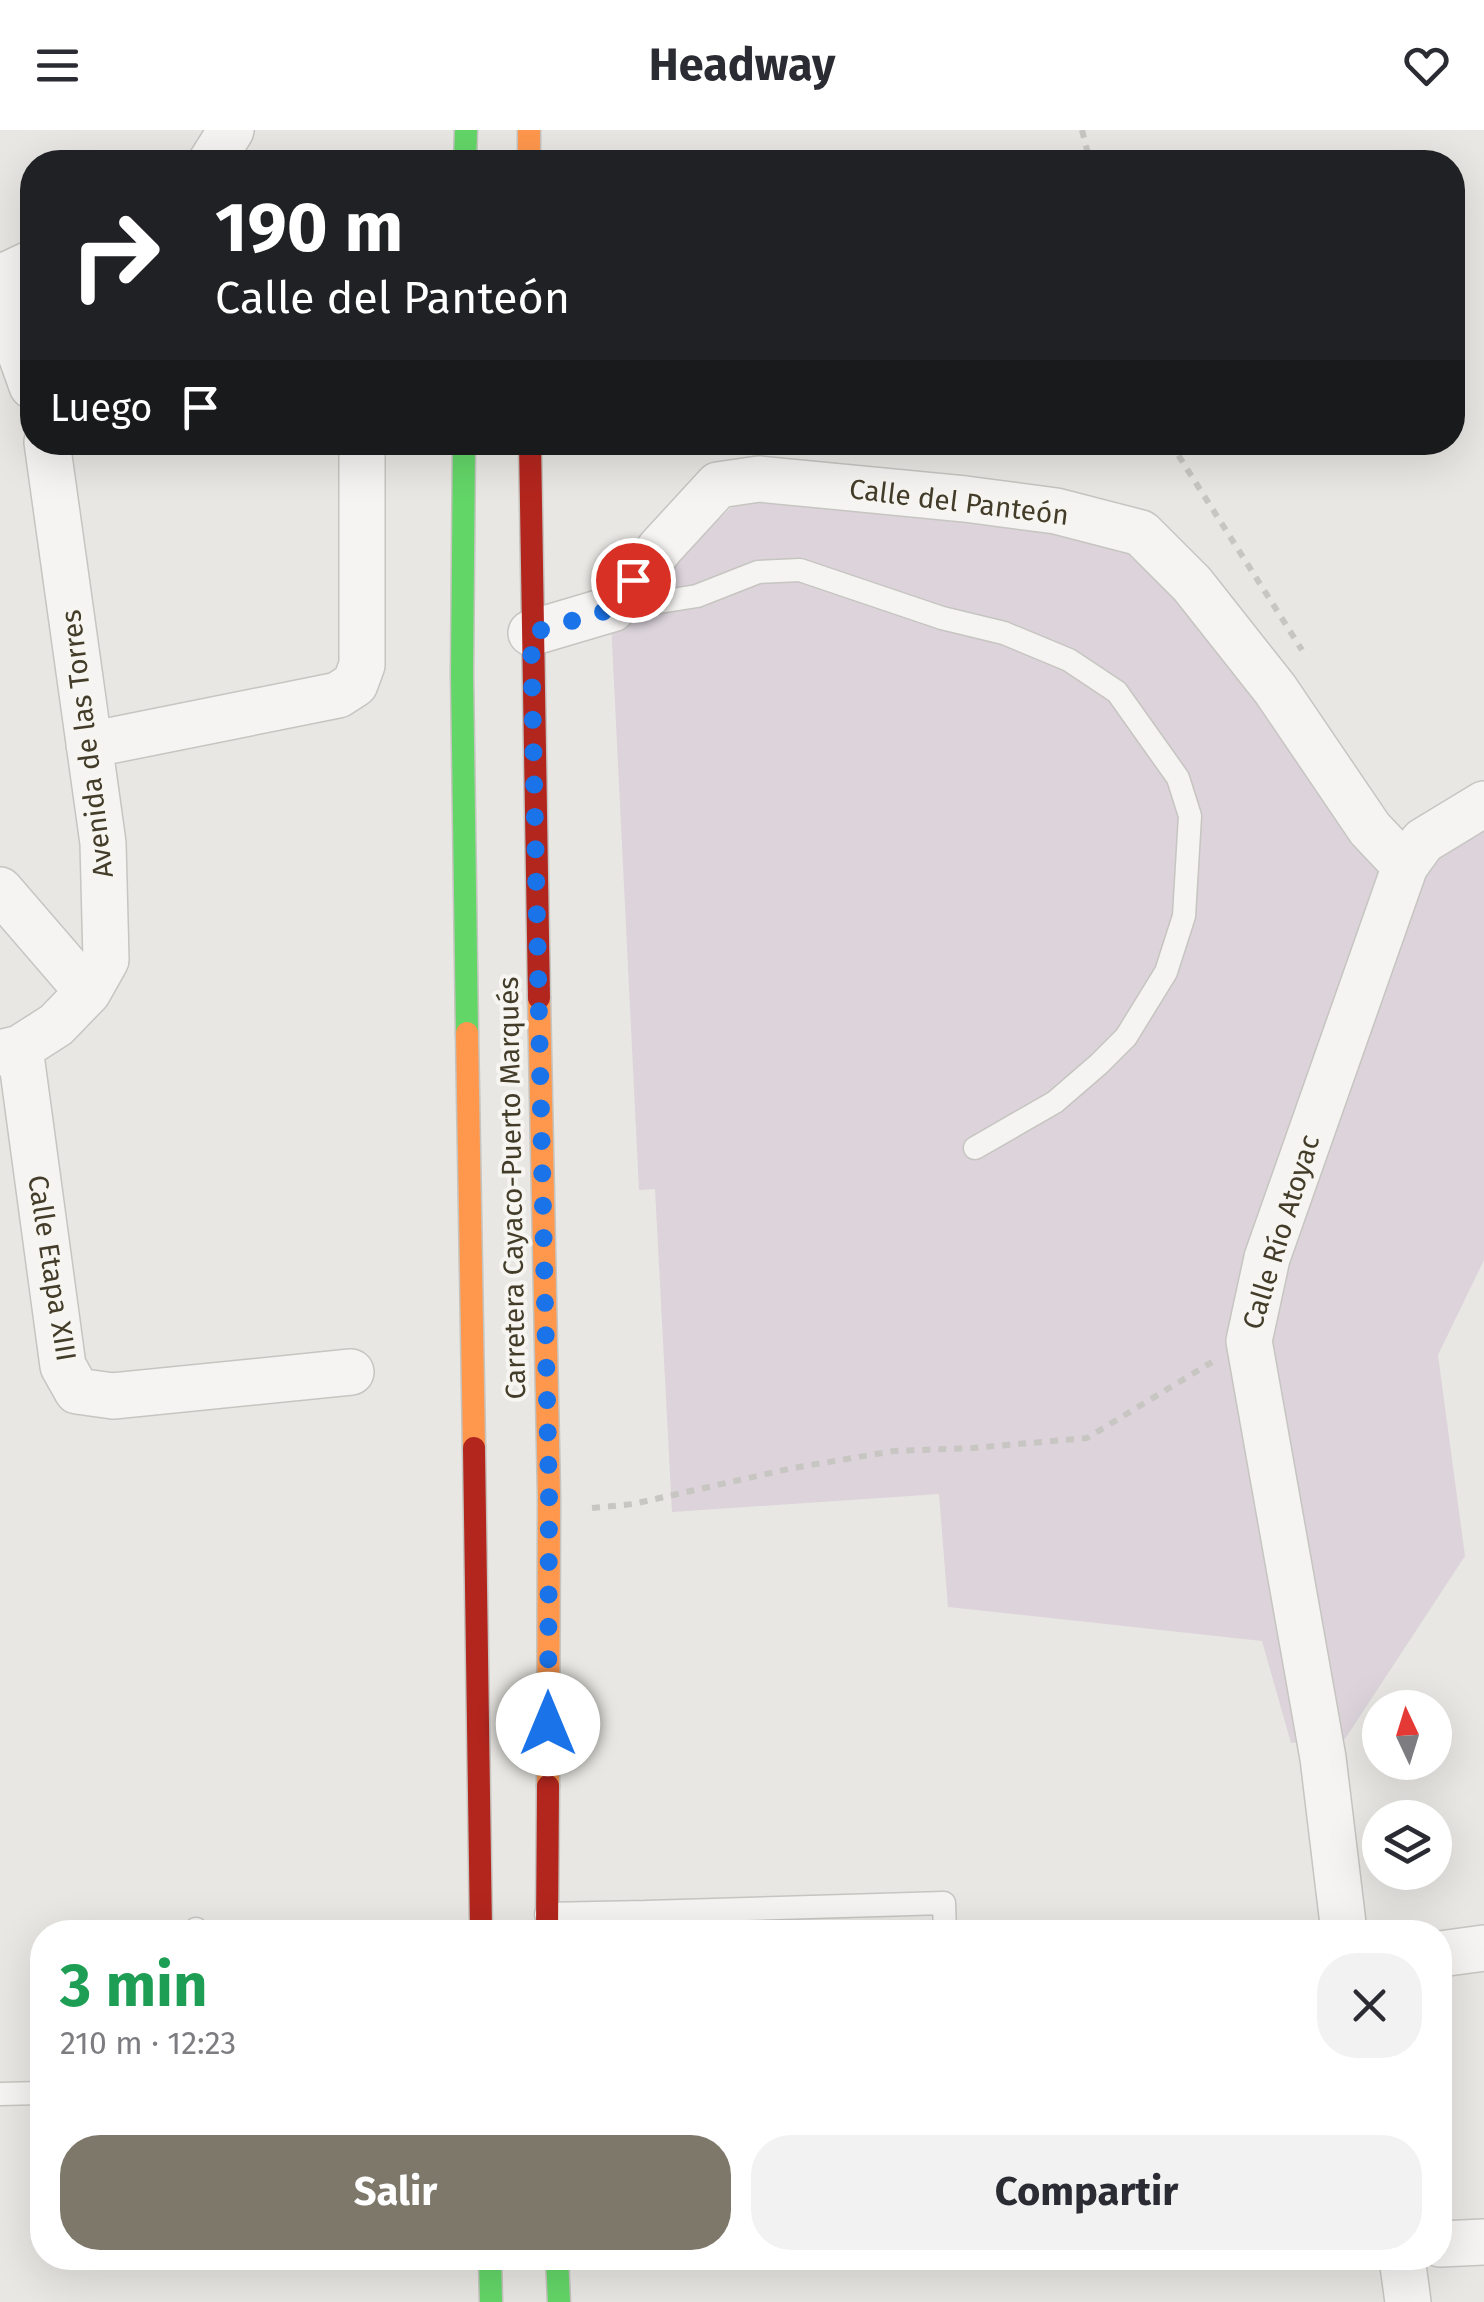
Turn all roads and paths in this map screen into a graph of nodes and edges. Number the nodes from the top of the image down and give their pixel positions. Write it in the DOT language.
graph roads {
  1 [pos="0,296"];
  2 [pos="20,352"];
  3 [pos="49,455"];
  4 [pos="362,455"];
  5 [pos="464,455"];
  6 [pos="530,455"];
  7 [pos="1178,455"];
  8 [pos="612,609"];
  9 [pos="531,633"];
  10 [pos="1307,658"];
  11 [pos="90,745"];
  12 [pos="1484,804"];
  13 [pos="1405,866"];
  14 [pos="0,890"];
  15 [pos="88,992"];
  16 [pos="10,1051"];
  17 [pos="975,1148"];
  18 [pos="1249,1341"];
  19 [pos="350,1372"];
  20 [pos="549,1496"];
  21 [pos="481,1920"];
  22 [pos="547,1920"];
  23 [pos="677,1920"];
  24 [pos="945,1920"];
  25 [pos="1343,1920"];
  26 [pos="1484,1948"];
  27 [pos="1452,1952"];
  28 [pos="30,2093"];
  29 [pos="0,2094"];
  30 [pos="1484,2242"];
  31 [pos="1452,2243"];
  32 [pos="490,2270"];
  33 [pos="558,2270"];
  34 [pos="1404,2270"];
  35 [pos="491,2302"];
  36 [pos="559,2302"];
  37 [pos="1408,2302"];
  1 -- 2 [label="street"];
  3 -- 11 [label="street, Avenida de las Torres"];
  4 -- 11 [label="street"];
  5 -- 21 [label="main road, Carretera Cayaco-Puerto Marqués"];
  6 -- 9 [label="main road, Carretera Cayaco-Puerto Marqués"];
  7 -- 10 [label="path"];
  8 -- 9 [label="street"];
  8 -- 13 [label="street, Calle del Panteón"];
  8 -- 17 [label="lane"];
  9 -- 20 [label="main road, Carretera Cayaco-Puerto Marqués"];
  11 -- 15 [label="street, Avenida de las Torres"];
  12 -- 13 [label="street, Calle Río Atoyac"];
  13 -- 18 [label="street, Calle Río Atoyac"];
  14 -- 15 [label="street"];
  15 -- 16 [label="street, Avenida de las Torres"];
  16 -- 19 [label="street, Calle Etapa XIII"];
  18 -- 20 [label="path, Calle Río Atoyac"];
  18 -- 25 [label="street"];
  20 -- 22 [label="main road, Carretera Cayaco-Puerto Marqués"];
  23 -- 24 [label="lane"];
  26 -- 27 [label="street"];
  28 -- 29 [label="lane"];
  30 -- 31 [label="street"];
  32 -- 35 [label="main road"];
  33 -- 36 [label="main road"];
  34 -- 37 [label="street"];
}
